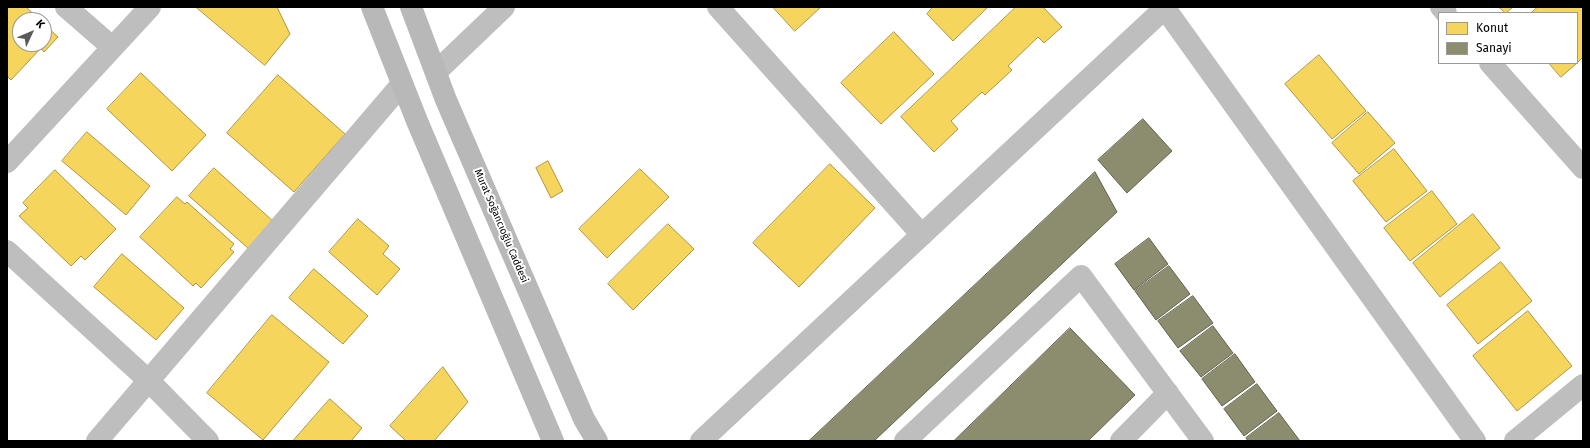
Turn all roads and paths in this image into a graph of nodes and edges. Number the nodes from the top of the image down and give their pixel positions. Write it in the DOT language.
graph roads {
  1 [pos="66,7"];
  2 [pos="150,7"];
  3 [pos="372,7"];
  4 [pos="411,7"];
  5 [pos="504,7"];
  6 [pos="718,7"];
  7 [pos="1165,7"];
  8 [pos="112,46"];
  9 [pos="1491,64"];
  10 [pos="436,72"];
  11 [pos="402,84"];
  12 [pos="7,162"];
  13 [pos="1583,168"];
  14 [pos="922,235"];
  15 [pos="7,252"];
  16 [pos="148,380"];
  17 [pos="1583,385"];
  18 [pos="1168,393"];
  19 [pos="97,441"];
  20 [pos="208,441"];
  21 [pos="553,441"];
  22 [pos="597,441"];
  23 [pos="701,441"];
  24 [pos="905,441"];
  25 [pos="1121,441"];
  26 [pos="1203,441"];
  27 [pos="1475,441"];
  28 [pos="1516,441"];
  1 -- 8 [label="street"];
  2 -- 8 [label="street"];
  3 -- 11 [label="main road"];
  4 -- 10 [label="main road, Murat Soğancıoğlu Caddesi"];
  5 -- 10 [label="street"];
  6 -- 14 [label="street"];
  7 -- 14 [label="street"];
  7 -- 27 [label="street"];
  8 -- 12 [label="street"];
  9 -- 13 [label="street"];
  10 -- 22 [label="main road, Murat Soğancıoğlu Caddesi"];
  11 -- 16 [label="street"];
  11 -- 21 [label="main road"];
  14 -- 23 [label="street"];
  15 -- 16 [label="street"];
  16 -- 19 [label="street"];
  16 -- 20 [label="street"];
  17 -- 28 [label="street"];
  18 -- 24 [label="street"];
  18 -- 25 [label="street"];
  18 -- 26 [label="street"];
}
